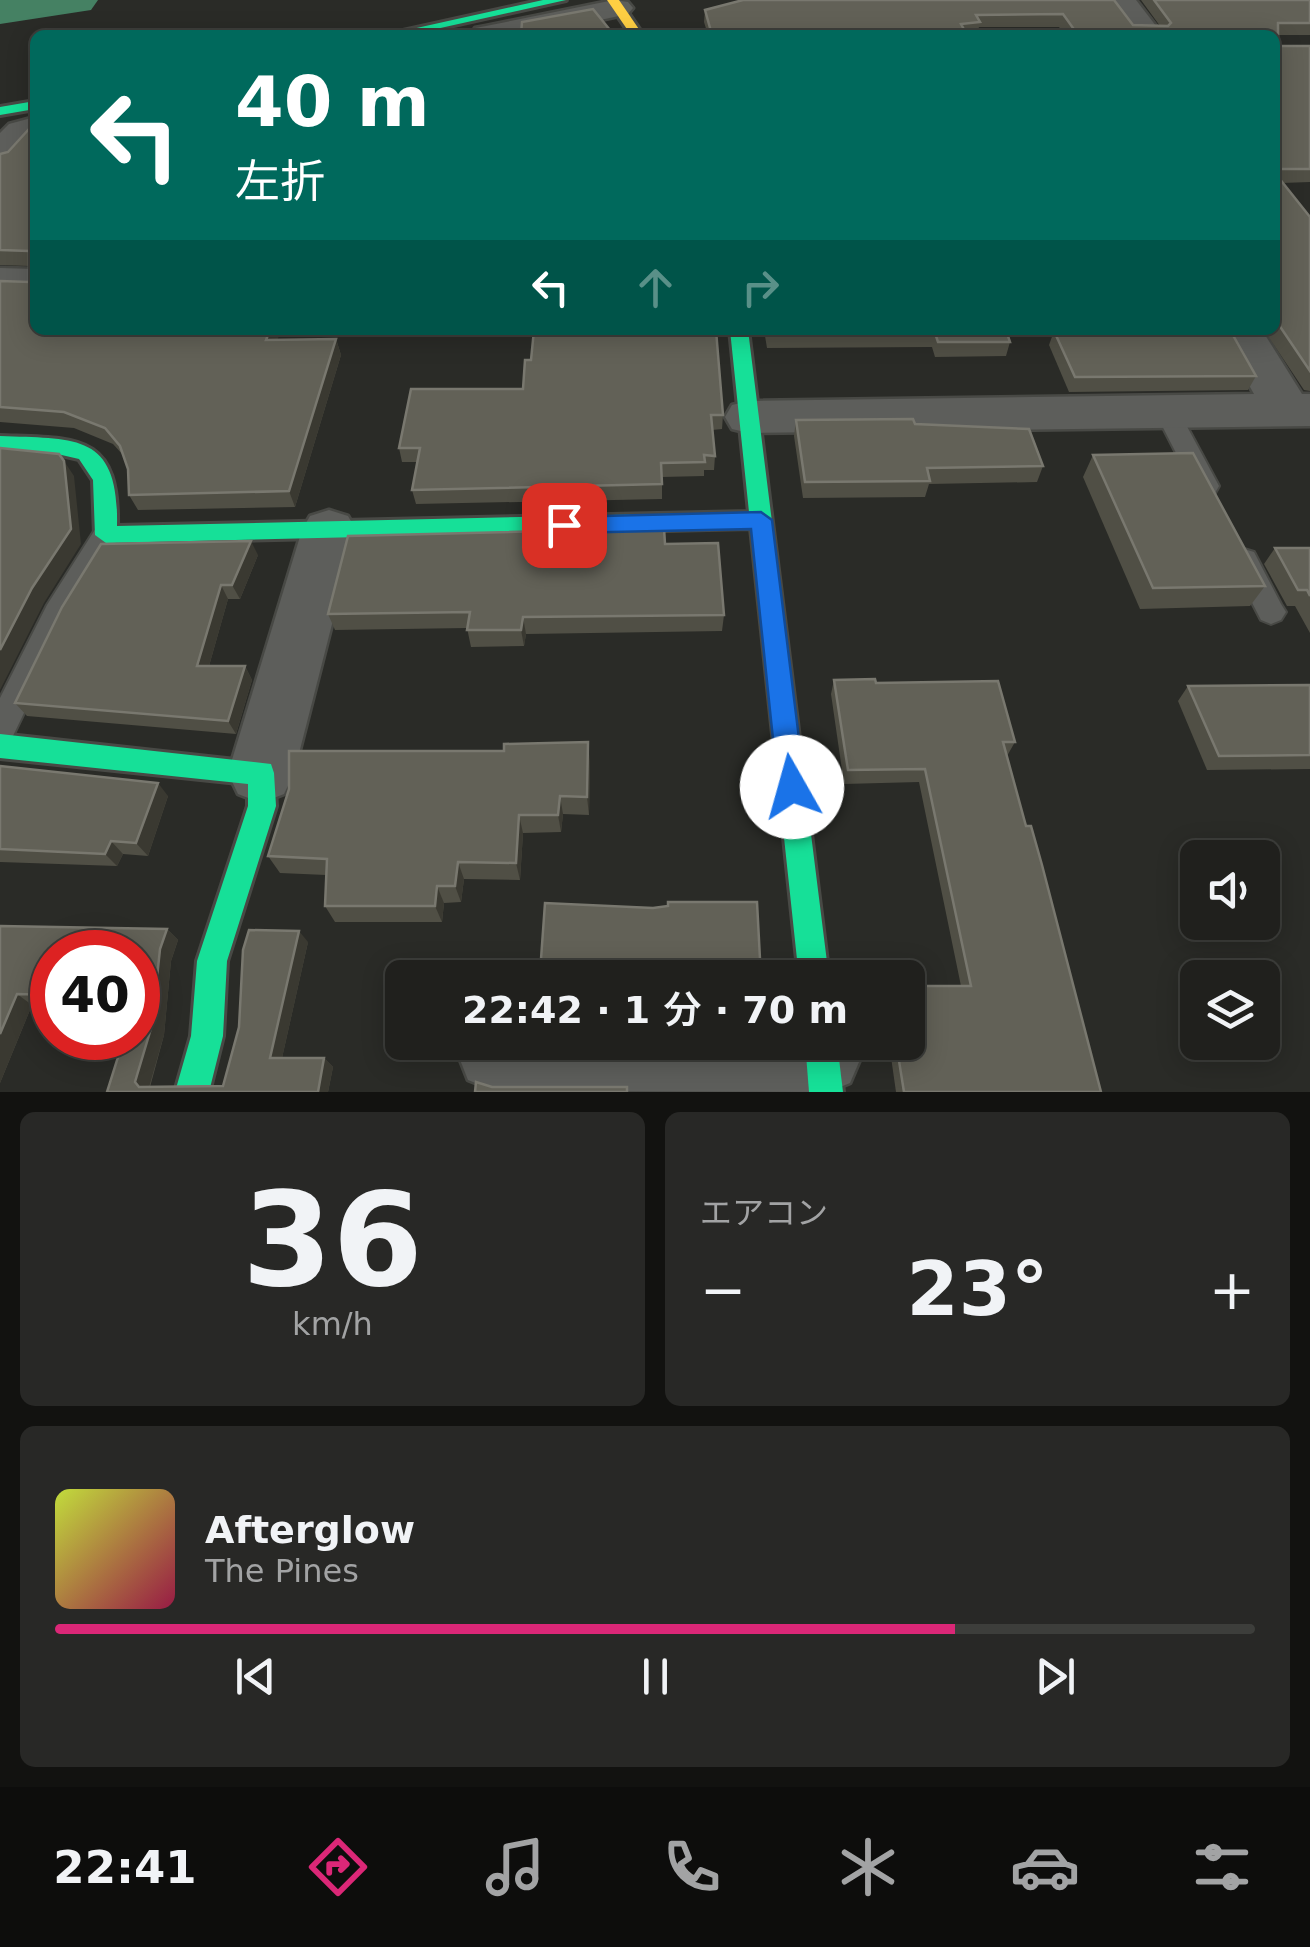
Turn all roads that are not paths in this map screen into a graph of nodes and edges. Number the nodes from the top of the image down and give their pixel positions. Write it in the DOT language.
graph roads {
  1 [pos="560,0"];
  2 [pos="1121,0"];
  3 [pos="616,4"];
  4 [pos="415,30"];
  5 [pos="507,30"];
  6 [pos="634,30"];
  7 [pos="1144,30"];
  8 [pos="30,106"];
  9 [pos="0,111"];
  10 [pos="30,129"];
  11 [pos="0,156"];
  12 [pos="0,280"];
  13 [pos="30,282"];
  14 [pos="740,335"];
  15 [pos="1243,335"];
  16 [pos="1296,411"];
  17 [pos="1167,412"];
  18 [pos="748,417"];
  19 [pos="0,444"];
  20 [pos="761,520"];
  21 [pos="329,530"];
  22 [pos="106,535"];
  23 [pos="1271,612"];
  24 [pos="0,730"];
  25 [pos="0,746"];
  26 [pos="261,773"];
  27 [pos="812,960"];
  28 [pos="734,1060"];
  29 [pos="823,1063"];
  30 [pos="192,1092"];
  1 -- 4 [label="main road"];
  2 -- 7 [label="street"];
  3 -- 5 [label="street"];
  3 -- 6 [label="main road"];
  8 -- 9 [label="main road"];
  10 -- 11 [label="street"];
  12 -- 13 [label="street"];
  14 -- 18 [label="main road"];
  15 -- 16 [label="street"];
  16 -- 17 [label="street"];
  17 -- 18 [label="street"];
  17 -- 23 [label="lane"];
  18 -- 20 [label="main road"];
  19 -- 22 [label="main road"];
  20 -- 21 [label="main road"];
  20 -- 27 [label="main road"];
  21 -- 22 [label="main road"];
  21 -- 26 [label="street"];
  22 -- 24 [label="lane"];
  25 -- 26 [label="main road"];
  26 -- 30 [label="main road"];
  28 -- 29 [label="street"];
}
